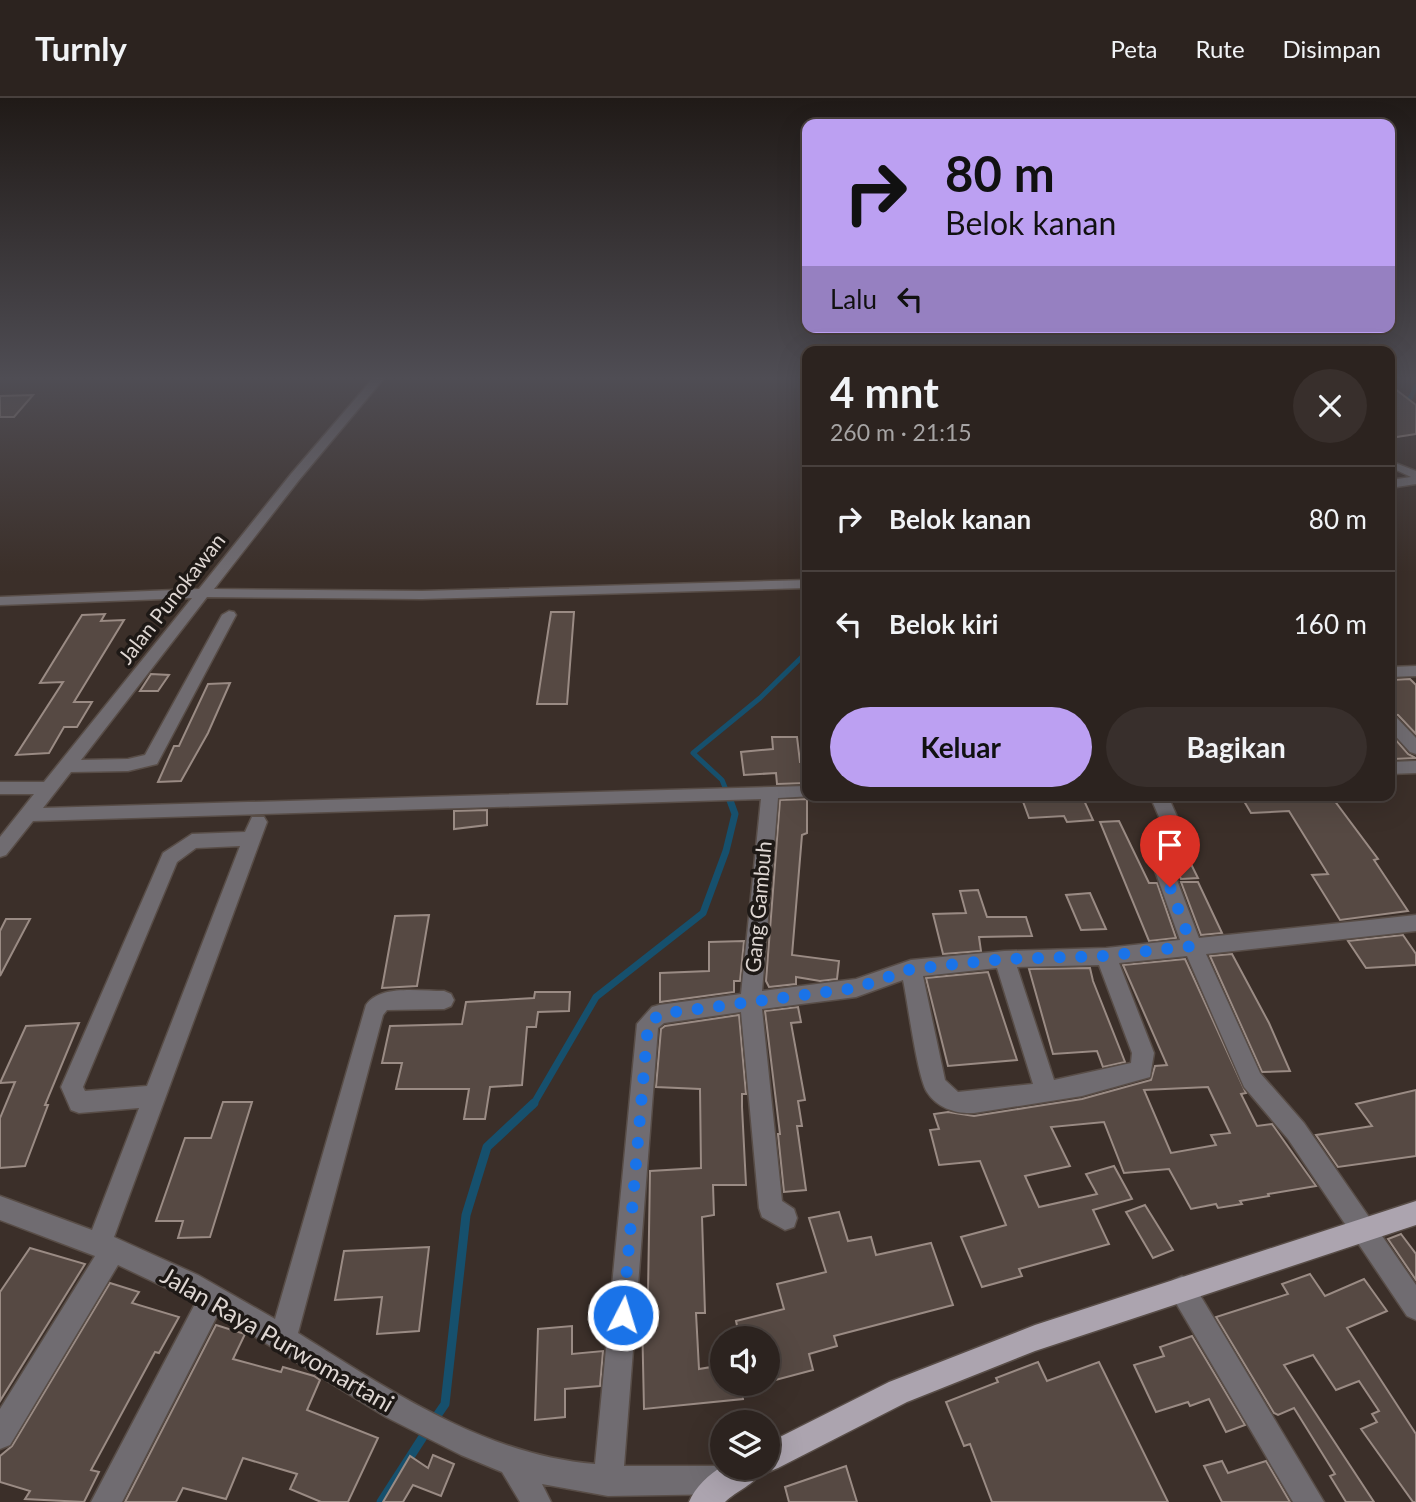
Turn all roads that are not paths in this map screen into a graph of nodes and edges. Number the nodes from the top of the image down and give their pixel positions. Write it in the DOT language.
graph roads {
  1 [pos="327,442"];
  2 [pos="1395,466"];
  3 [pos="1416,477"];
  4 [pos="1395,483"];
  5 [pos="802,584"];
  6 [pos="203,593"];
  7 [pos="0,601"];
  8 [pos="229,615"];
  9 [pos="1416,671"];
  10 [pos="1395,672"];
  11 [pos="1395,725"];
  12 [pos="1412,740"];
  13 [pos="67,766"];
  14 [pos="1416,767"];
  15 [pos="1395,768"];
  16 [pos="0,788"];
  17 [pos="49,788"];
  18 [pos="770,792"];
  19 [pos="802,792"];
  20 [pos="1161,801"];
  21 [pos="27,815"];
  22 [pos="0,850"];
  23 [pos="1416,923"];
  24 [pos="1192,946"];
  25 [pos="1105,956"];
  26 [pos="1004,959"];
  27 [pos="911,969"];
  28 [pos="444,1000"];
  29 [pos="751,1003"];
  30 [pos="1046,1091"];
  31 [pos="155,1096"];
  32 [pos="0,1208"];
  33 [pos="1416,1213"];
  34 [pos="785,1218"];
  35 [pos="1362,1230"];
  36 [pos="106,1247"];
  37 [pos="1182,1289"];
  38 [pos="213,1297"];
  39 [pos="1416,1307"];
  40 [pos="284,1339"];
  41 [pos="0,1435"];
  42 [pos="780,1452"];
  43 [pos="512,1462"];
  44 [pos="710,1476"];
  45 [pos="730,1480"];
  46 [pos="608,1482"];
  47 [pos="106,1502"];
  48 [pos="536,1502"];
  49 [pos="704,1502"];
  50 [pos="1309,1502"];
  1 -- 6 [label="street, Jalan Punokawan"];
  2 -- 3 [label="street"];
  3 -- 4 [label="street"];
  5 -- 6 [label="street"];
  6 -- 7 [label="street"];
  6 -- 13 [label="street, Jalan Punokawan"];
  8 -- 13 [label="street"];
  9 -- 10 [label="street"];
  11 -- 12 [label="street"];
  13 -- 17 [label="street, Jalan Punokawan"];
  14 -- 15 [label="street"];
  16 -- 17 [label="street"];
  17 -- 21 [label="street, Jalan Punokawan"];
  18 -- 19 [label="street"];
  18 -- 21 [label="street"];
  18 -- 29 [label="street, Gang Gambuh"];
  20 -- 24 [label="street"];
  21 -- 22 [label="street, Jalan Punokawan"];
  23 -- 24 [label="street"];
  24 -- 25 [label="street"];
  24 -- 35 [label="street"];
  25 -- 26 [label="street"];
  25 -- 30 [label="street"];
  26 -- 27 [label="street"];
  26 -- 30 [label="street"];
  27 -- 29 [label="street"];
  27 -- 30 [label="street"];
  28 -- 40 [label="street"];
  29 -- 34 [label="street, Gang Gambuh"];
  29 -- 46 [label="street"];
  31 -- 31 [label="street"];
  31 -- 36 [label="street"];
  32 -- 36 [label="street, Jalan Raya Purwomartani"];
  33 -- 35 [label="main road"];
  35 -- 37 [label="main road"];
  35 -- 39 [label="street"];
  36 -- 38 [label="street, Jalan Raya Purwomartani"];
  36 -- 41 [label="street"];
  37 -- 42 [label="main road"];
  37 -- 50 [label="street"];
  38 -- 40 [label="street, Jalan Raya Purwomartani"];
  38 -- 47 [label="street"];
  40 -- 43 [label="street, Jalan Raya Purwomartani"];
  43 -- 46 [label="street, Jalan Raya Purwomartani"];
  43 -- 48 [label="street"];
  44 -- 46 [label="street, Jalan Raya Purwomartani"];
  45 -- 49 [label="main road"];
}
